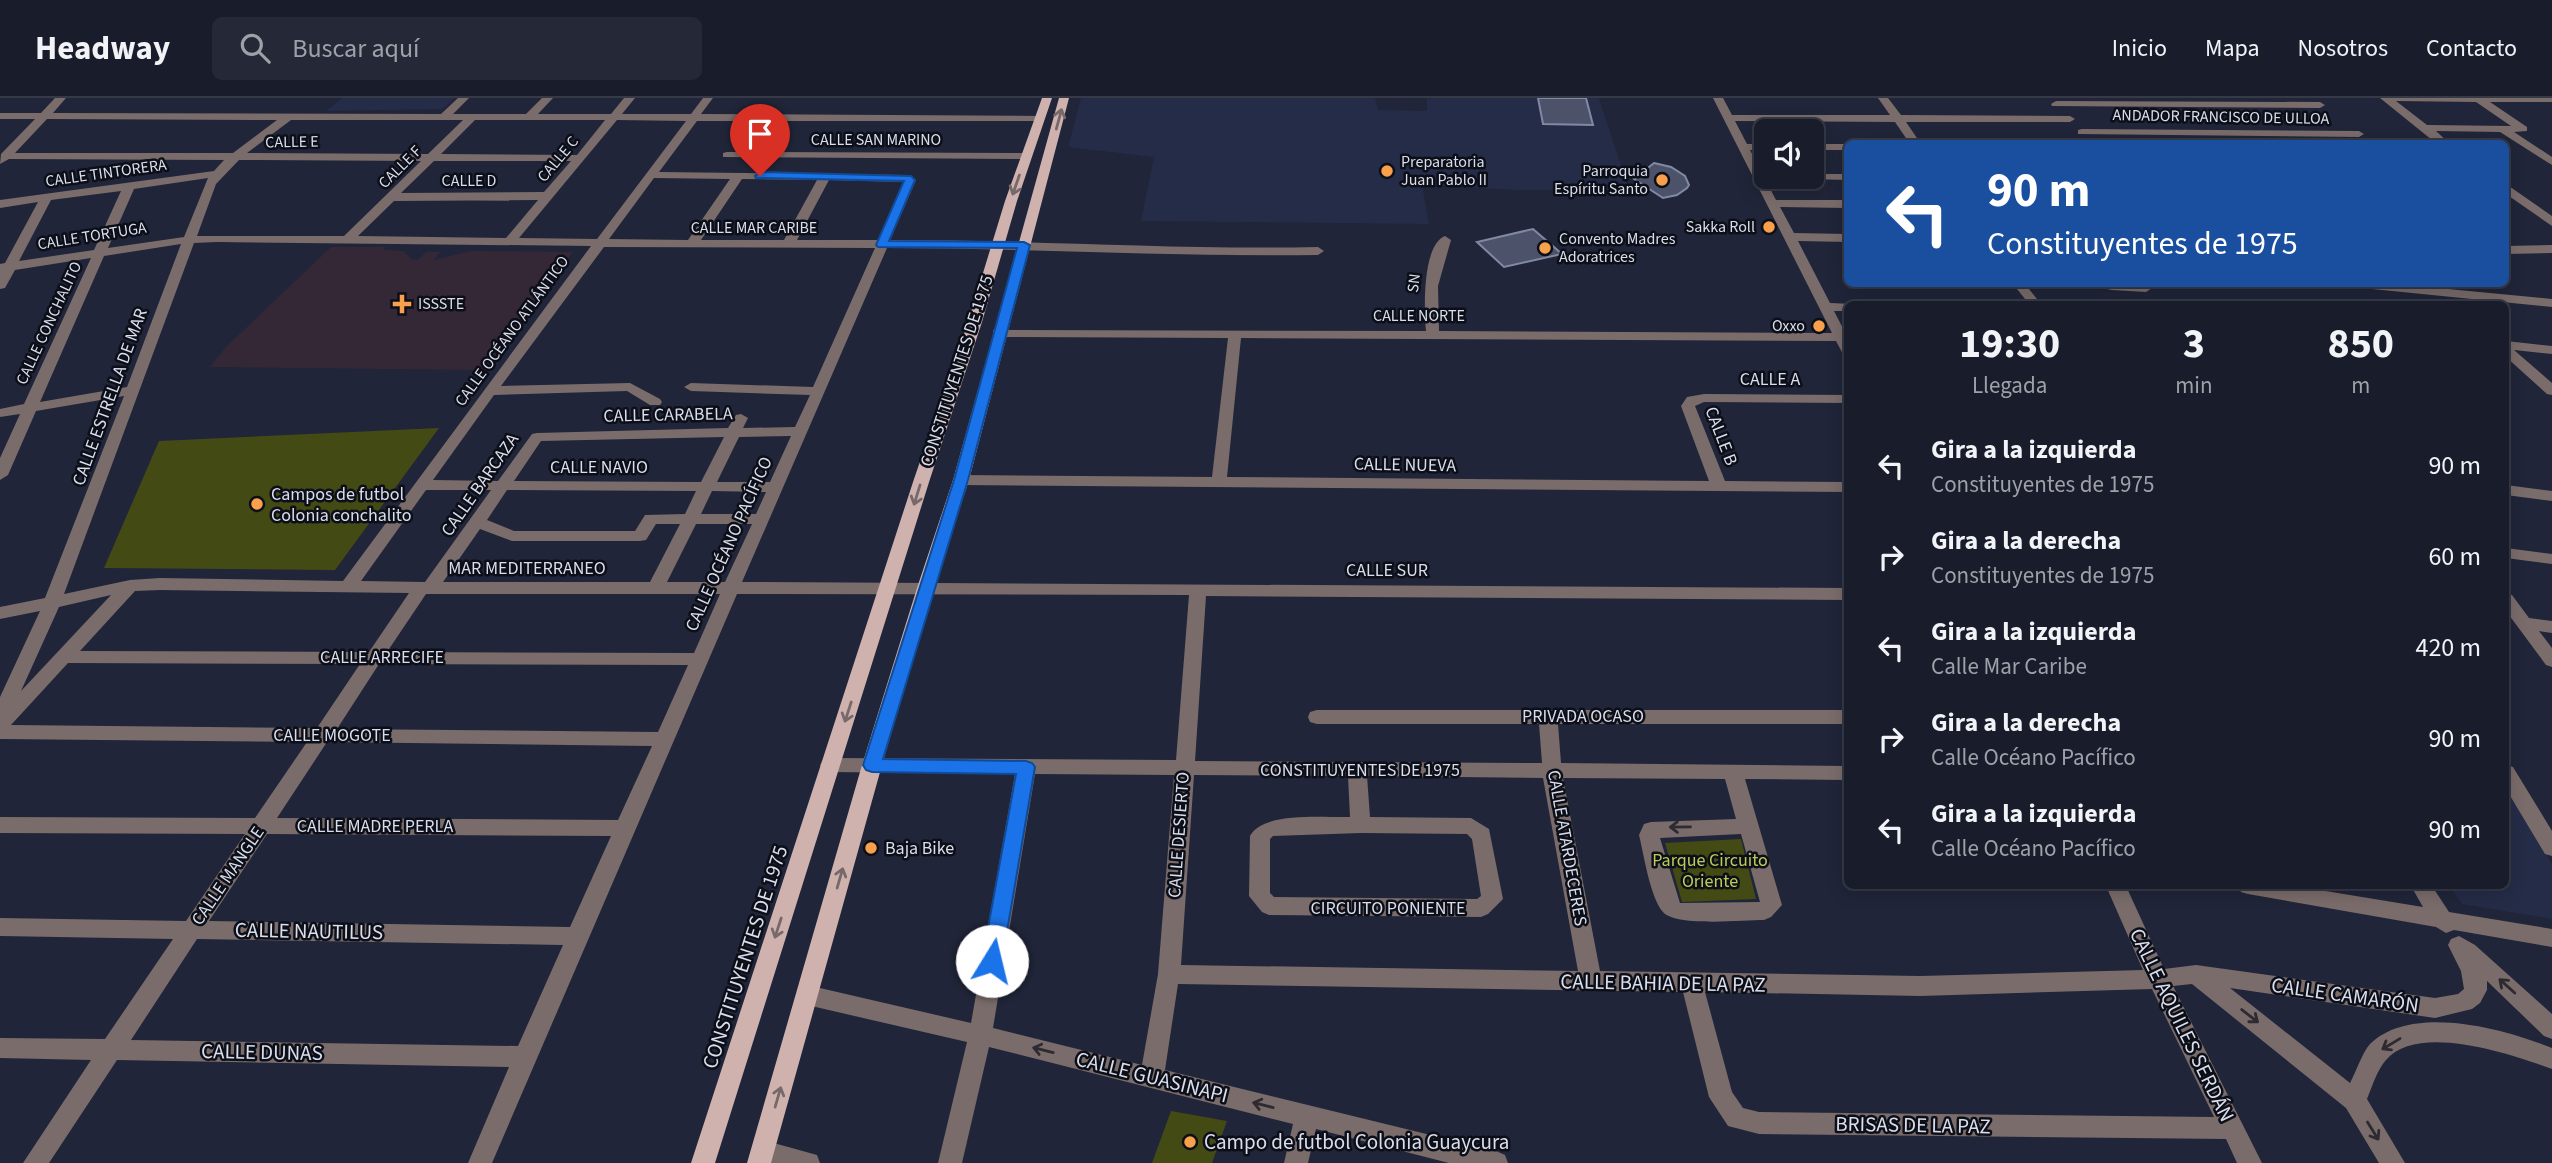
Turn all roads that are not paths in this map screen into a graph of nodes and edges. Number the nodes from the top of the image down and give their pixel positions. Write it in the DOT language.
graph roads {
  1 [pos="61,98"];
  2 [pos="464,98"];
  3 [pos="548,98"];
  4 [pos="630,98"];
  5 [pos="708,98"];
  6 [pos="1047,98"];
  7 [pos="1064,98"];
  8 [pos="1718,98"];
  9 [pos="1883,98"];
  10 [pos="2385,98"];
  11 [pos="2479,98"];
  12 [pos="2552,99"];
  13 [pos="2053,101"];
  14 [pos="2222,101"];
  15 [pos="2320,105"];
  16 [pos="0,116"];
  17 [pos="42,116"];
  18 [pos="289,116"];
  19 [pos="445,116"];
  20 [pos="473,116"];
  21 [pos="530,116"];
  22 [pos="615,117"];
  23 [pos="694,117"];
  24 [pos="1040,118"];
  25 [pos="1729,118"];
  26 [pos="1898,119"];
  27 [pos="2070,119"];
  28 [pos="2424,128"];
  29 [pos="2502,128"];
  30 [pos="2523,129"];
  31 [pos="2082,132"];
  32 [pos="2259,134"];
  33 [pos="2359,134"];
  34 [pos="1913,140"];
  35 [pos="2089,140"];
  36 [pos="2266,140"];
  37 [pos="2440,140"];
  38 [pos="1844,146"];
  39 [pos="1744,147"];
  40 [pos="1754,147"];
  41 [pos="1824,147"];
  42 [pos="2552,148"];
  43 [pos="727,155"];
  44 [pos="433,156"];
  45 [pos="1026,156"];
  46 [pos="234,158"];
  47 [pos="579,158"];
  48 [pos="3,159"];
  49 [pos="2552,162"];
  50 [pos="1754,163"];
  51 [pos="215,174"];
  52 [pos="651,175"];
  53 [pos="738,176"];
  54 [pos="825,176"];
  55 [pos="1824,177"];
  56 [pos="1844,177"];
  57 [pos="129,186"];
  58 [pos="1766,189"];
  59 [pos="2509,190"];
  60 [pos="547,196"];
  61 [pos="47,197"];
  62 [pos="392,197"];
  63 [pos="1771,203"];
  64 [pos="0,204"];
  65 [pos="1844,204"];
  66 [pos="2552,222"];
  67 [pos="1789,237"];
  68 [pos="1844,238"];
  69 [pos="190,239"];
  70 [pos="348,239"];
  71 [pos="1445,240"];
  72 [pos="510,241"];
  73 [pos="600,242"];
  74 [pos="789,243"];
  75 [pos="692,244"];
  76 [pos="997,244"];
  77 [pos="882,245"];
  78 [pos="1024,245"];
  79 [pos="2552,249"];
  80 [pos="2509,250"];
  81 [pos="1318,251"];
  82 [pos="100,252"];
  83 [pos="5,267"];
  84 [pos="0,285"];
  85 [pos="2021,287"];
  86 [pos="2129,287"];
  87 [pos="2146,287"];
  88 [pos="2420,287"];
  89 [pos="2439,288"];
  90 [pos="2033,301"];
  91 [pos="2454,301"];
  92 [pos="2552,303"];
  93 [pos="1824,307"];
  94 [pos="1844,307"];
  95 [pos="998,333"];
  96 [pos="1236,333"];
  97 [pos="1433,334"];
  98 [pos="1840,337"];
  99 [pos="1844,344"];
  100 [pos="2509,345"];
  101 [pos="2552,350"];
  102 [pos="2509,353"];
  103 [pos="691,387"];
  104 [pos="133,390"];
  105 [pos="490,391"];
  106 [pos="819,391"];
  107 [pos="2552,391"];
  108 [pos="1844,398"];
  109 [pos="1692,400"];
  110 [pos="655,402"];
  111 [pos="29,408"];
  112 [pos="0,413"];
  113 [pos="738,425"];
  114 [pos="801,431"];
  115 [pos="537,437"];
  116 [pos="0,475"];
  117 [pos="961,480"];
  118 [pos="1219,482"];
  119 [pos="422,485"];
  120 [pos="504,486"];
  121 [pos="709,486"];
  122 [pos="1719,486"];
  123 [pos="776,487"];
  124 [pos="1844,487"];
  125 [pos="2512,491"];
  126 [pos="2552,496"];
  127 [pos="692,519"];
  128 [pos="762,519"];
  129 [pos="478,522"];
  130 [pos="2509,553"];
  131 [pos="2552,559"];
  132 [pos="130,586"];
  133 [pos="348,587"];
  134 [pos="887,588"];
  135 [pos="925,588"];
  136 [pos="426,589"];
  137 [pos="655,589"];
  138 [pos="732,589"];
  139 [pos="1198,591"];
  140 [pos="1844,594"];
  141 [pos="52,602"];
  142 [pos="2509,604"];
  143 [pos="0,613"];
  144 [pos="2522,623"];
  145 [pos="2552,627"];
  146 [pos="66,657"];
  147 [pos="377,657"];
  148 [pos="698,659"];
  149 [pos="2552,661"];
  150 [pos="1548,715"];
  151 [pos="1317,717"];
  152 [pos="1844,717"];
  153 [pos="0,718"];
  154 [pos="0,725"];
  155 [pos="0,732"];
  156 [pos="323,735"];
  157 [pos="665,739"];
  158 [pos="831,765"];
  159 [pos="872,765"];
  160 [pos="1026,767"];
  161 [pos="1184,769"];
  162 [pos="1357,769"];
  163 [pos="1552,772"];
  164 [pos="1733,772"];
  165 [pos="1844,773"];
  166 [pos="2509,777"];
  167 [pos="0,825"];
  168 [pos="1361,825"];
  169 [pos="262,826"];
  170 [pos="1749,826"];
  171 [pos="625,828"];
  172 [pos="2552,848"];
  173 [pos="2117,889"];
  174 [pos="2266,889"];
  175 [pos="2423,889"];
  176 [pos="2444,919"];
  177 [pos="0,927"];
  178 [pos="192,929"];
  179 [pos="576,936"];
  180 [pos="2552,938"];
  181 [pos="2459,945"];
  182 [pos="1168,974"];
  183 [pos="2196,974"];
  184 [pos="2158,979"];
  185 [pos="1591,981"];
  186 [pos="1692,984"];
  187 [pos="807,995"];
  188 [pos="2552,1030"];
  189 [pos="980,1035"];
  190 [pos="0,1048"];
  191 [pos="110,1050"];
  192 [pos="524,1057"];
  193 [pos="2552,1059"];
  194 [pos="1152,1077"];
  195 [pos="2354,1100"];
  196 [pos="1307,1116"];
  197 [pos="2232,1128"];
  198 [pos="761,1157"];
  199 [pos="35,1163"];
  200 [pos="480,1163"];
  201 [pos="703,1163"];
  202 [pos="808,1163"];
  203 [pos="950,1163"];
  204 [pos="1296,1163"];
  205 [pos="1496,1163"];
  206 [pos="2250,1163"];
  207 [pos="2393,1163"];
  1 -- 17 [label="street"];
  2 -- 19 [label="street"];
  3 -- 21 [label="street"];
  4 -- 22 [label="street, CALLE C"];
  5 -- 23 [label="street, CALLE OCÉANO ATLÁNTICO"];
  6 -- 24 [label="main road, CONSTITUYENTES DE 1975"];
  78 -- 7 [label="main road, CONSTITUYENTES DE 1975, one-way"];
  8 -- 25 [label="street"];
  9 -- 26 [label="street"];
  10 -- 11 [label="street"];
  10 -- 28 [label="street"];
  11 -- 12 [label="street"];
  11 -- 30 [label="street"];
  13 -- 14 [label="street"];
  13 -- 27 [label="street"];
  14 -- 15 [label="street"];
  14 -- 32 [label="street"];
  16 -- 17 [label="street"];
  17 -- 18 [label="street"];
  17 -- 48 [label="street"];
  18 -- 19 [label="street"];
  18 -- 46 [label="street, CALLE ESTRELLA DE MAR"];
  19 -- 20 [label="street"];
  20 -- 21 [label="street"];
  20 -- 44 [label="street, CALLE F"];
  21 -- 22 [label="street"];
  22 -- 23 [label="street"];
  22 -- 47 [label="street, CALLE C"];
  23 -- 24 [label="street"];
  23 -- 52 [label="street, CALLE OCÉANO ATLÁNTICO"];
  24 -- 45 [label="main road, CONSTITUYENTES DE 1975"];
  25 -- 26 [label="street"];
  25 -- 39 [label="street"];
  26 -- 27 [label="street"];
  26 -- 34 [label="street"];
  27 -- 31 [label="street"];
  28 -- 29 [label="street"];
  28 -- 37 [label="street"];
  29 -- 30 [label="street"];
  29 -- 49 [label="street"];
  30 -- 42 [label="street"];
  31 -- 32 [label="street, ANDADOR FRANCISCO DE ULLOA"];
  31 -- 35 [label="street"];
  32 -- 33 [label="street, ANDADOR FRANCISCO DE ULLOA"];
  32 -- 36 [label="street"];
  38 -- 41 [label="street"];
  39 -- 40 [label="street"];
  39 -- 50 [label="street"];
  43 -- 45 [label="street, CALLE SAN MARINO"];
  44 -- 46 [label="street, CALLE E"];
  44 -- 47 [label="street, CALLE E"];
  44 -- 62 [label="street, CALLE F"];
  45 -- 76 [label="main road, CONSTITUYENTES DE 1975, one-way"];
  46 -- 48 [label="street, CALLE E"];
  46 -- 51 [label="street, CALLE ESTRELLA DE MAR"];
  47 -- 60 [label="street, CALLE C"];
  51 -- 57 [label="street, CALLE TINTORERA"];
  51 -- 69 [label="street, CALLE ESTRELLA DE MAR"];
  52 -- 53 [label="street, CALLE OCÉANO PACÍFICO"];
  52 -- 73 [label="street, CALLE OCÉANO ATLÁNTICO"];
  53 -- 54 [label="street, CALLE OCÉANO PACÍFICO"];
  53 -- 75 [label="street"];
  54 -- 74 [label="street"];
  54 -- 77 [label="street, CALLE OCÉANO PACÍFICO"];
  55 -- 56 [label="street"];
  57 -- 61 [label="street, CALLE TINTORERA"];
  57 -- 82 [label="street, CALLE CONCHALITO"];
  58 -- 63 [label="street"];
  59 -- 66 [label="street"];
  60 -- 62 [label="street, CALLE D"];
  60 -- 72 [label="street, CALLE C"];
  61 -- 64 [label="street, CALLE TINTORERA"];
  61 -- 83 [label="street"];
  62 -- 70 [label="street, CALLE F"];
  63 -- 65 [label="street"];
  63 -- 67 [label="street"];
  67 -- 68 [label="street"];
  67 -- 93 [label="street"];
  69 -- 70 [label="street, CALLE MAR CARIBE"];
  69 -- 82 [label="street, CALLE TORTUGA"];
  69 -- 104 [label="street, CALLE ESTRELLA DE MAR"];
  70 -- 72 [label="street, CALLE MAR CARIBE"];
  71 -- 97 [label="street, SN"];
  72 -- 73 [label="street, CALLE MAR CARIBE"];
  73 -- 75 [label="street, CALLE MAR CARIBE"];
  73 -- 105 [label="street, CALLE OCÉANO ATLÁNTICO"];
  74 -- 75 [label="street, CALLE MAR CARIBE"];
  74 -- 77 [label="street, CALLE MAR CARIBE"];
  76 -- 77 [label="street, CALLE MAR CARIBE"];
  76 -- 78 [label="street, CALLE MAR CARIBE"];
  76 -- 134 [label="main road, CONSTITUYENTES DE 1975, one-way"];
  77 -- 106 [label="street, CALLE OCÉANO PACÍFICO"];
  78 -- 81 [label="street, CALLE MAR CARIBE"];
  78 -- 95 [label="main road, CONSTITUYENTES DE 1975"];
  79 -- 80 [label="street"];
  82 -- 83 [label="street, CALLE TORTUGA"];
  82 -- 111 [label="street, CALLE CONCHALITO"];
  83 -- 84 [label="street"];
  85 -- 90 [label="street"];
  86 -- 87 [label="street"];
  88 -- 89 [label="street"];
  89 -- 91 [label="street"];
  89 -- 92 [label="street"];
  93 -- 94 [label="street"];
  93 -- 98 [label="street"];
  95 -- 96 [label="street, CALLE NORTE"];
  95 -- 117 [label="main road, CONSTITUYENTES DE 1975"];
  96 -- 97 [label="street, CALLE NORTE"];
  96 -- 118 [label="street"];
  97 -- 98 [label="street, CALLE NORTE"];
  98 -- 99 [label="street"];
  100 -- 101 [label="street"];
  102 -- 107 [label="street"];
  103 -- 106 [label="street"];
  104 -- 111 [label="street"];
  104 -- 141 [label="street, CALLE ESTRELLA DE MAR"];
  105 -- 110 [label="street"];
  105 -- 119 [label="street, CALLE OCÉANO ATLÁNTICO"];
  106 -- 114 [label="street, CALLE OCÉANO PACÍFICO"];
  108 -- 109 [label="street, CALLE A"];
  109 -- 122 [label="street, CALLE B"];
  111 -- 112 [label="street"];
  111 -- 116 [label="street, CALLE CONCHALITO"];
  113 -- 114 [label="street, CALLE CARABELA"];
  113 -- 115 [label="street, CALLE CARABELA"];
  113 -- 121 [label="street"];
  114 -- 123 [label="street, CALLE OCÉANO PACÍFICO"];
  115 -- 120 [label="street, CALLE BARCAZA"];
  117 -- 118 [label="street, CALLE NUEVA"];
  117 -- 135 [label="main road, CONSTITUYENTES DE 1975"];
  118 -- 122 [label="street, CALLE NUEVA"];
  119 -- 120 [label="street, CALLE NAVIO"];
  119 -- 133 [label="street, CALLE OCÉANO ATLÁNTICO"];
  120 -- 121 [label="street, CALLE NAVIO"];
  120 -- 129 [label="street, CALLE BARCAZA"];
  121 -- 123 [label="street, CALLE NAVIO"];
  121 -- 127 [label="street"];
  122 -- 124 [label="street, CALLE NUEVA"];
  123 -- 128 [label="street, CALLE OCÉANO PACÍFICO"];
  125 -- 126 [label="street"];
  127 -- 128 [label="street"];
  127 -- 129 [label="street"];
  127 -- 137 [label="street"];
  128 -- 138 [label="street, CALLE OCÉANO PACÍFICO"];
  129 -- 136 [label="street, CALLE BARCAZA"];
  130 -- 131 [label="street"];
  132 -- 133 [label="street, MAR MEDITERRANEO"];
  132 -- 141 [label="street, MAR MEDITERRANEO"];
  132 -- 146 [label="street"];
  133 -- 136 [label="street, MAR MEDITERRANEO"];
  134 -- 135 [label="street, MAR MEDITERRANEO"];
  134 -- 138 [label="street, MAR MEDITERRANEO"];
  134 -- 158 [label="main road, CONSTITUYENTES DE 1975, one-way"];
  135 -- 139 [label="street, CALLE SUR"];
  135 -- 159 [label="main road, CONSTITUYENTES DE 1975"];
  136 -- 137 [label="street, MAR MEDITERRANEO"];
  136 -- 147 [label="street, CALLE MANGLE"];
  137 -- 138 [label="street, MAR MEDITERRANEO"];
  138 -- 148 [label="street, CALLE OCÉANO PACÍFICO"];
  139 -- 140 [label="street, CALLE SUR"];
  139 -- 161 [label="street, CALLE DESIERTO"];
  141 -- 143 [label="street, MAR MEDITERRANEO"];
  141 -- 153 [label="street, CALLE ESTRELLA DE MAR"];
  142 -- 144 [label="street"];
  144 -- 145 [label="street"];
  144 -- 149 [label="street"];
  146 -- 147 [label="street, CALLE ARRECIFE"];
  146 -- 154 [label="street"];
  147 -- 148 [label="street, CALLE ARRECIFE"];
  147 -- 156 [label="street, CALLE MANGLE"];
  148 -- 157 [label="street, CALLE OCÉANO PACÍFICO"];
  150 -- 151 [label="street, PRIVADA OCASO"];
  150 -- 152 [label="street, PRIVADA OCASO"];
  150 -- 163 [label="street, CALLE ATARDECERES"];
  155 -- 156 [label="street, CALLE MOGOTE"];
  156 -- 157 [label="street, CALLE MOGOTE"];
  156 -- 169 [label="street, CALLE MANGLE"];
  157 -- 171 [label="street, CALLE OCÉANO PACÍFICO"];
  158 -- 159 [label="street, CONSTITUYENTES DE 1975"];
  158 -- 201 [label="main road, CONSTITUYENTES DE 1975, one-way"];
  159 -- 160 [label="street, CONSTITUYENTES DE 1975"];
  187 -- 159 [label="main road, CONSTITUYENTES DE 1975, one-way"];
  160 -- 161 [label="street, CONSTITUYENTES DE 1975"];
  160 -- 189 [label="street"];
  161 -- 162 [label="street, CONSTITUYENTES DE 1975"];
  161 -- 182 [label="street, CALLE DESIERTO"];
  162 -- 163 [label="street, CONSTITUYENTES DE 1975"];
  162 -- 168 [label="street"];
  163 -- 164 [label="street, CONSTITUYENTES DE 1975"];
  163 -- 185 [label="street, CALLE ATARDECERES"];
  164 -- 165 [label="street, CONSTITUYENTES DE 1975"];
  164 -- 170 [label="street"];
  166 -- 172 [label="street"];
  167 -- 169 [label="street, CALLE MADRE PERLA"];
  168 -- 168 [label="street, CIRCUITO PONIENTE"];
  169 -- 171 [label="street, CALLE MADRE PERLA"];
  169 -- 178 [label="street, CALLE MANGLE"];
  170 -- 170 [label="street, one-way"];
  171 -- 179 [label="street, CALLE OCÉANO PACÍFICO"];
  173 -- 184 [label="street, CALLE AQUILES SERDÁN"];
  174 -- 176 [label="street"];
  175 -- 176 [label="street, CALLE CAMARÓN"];
  176 -- 180 [label="street"];
  176 -- 181 [label="street, CALLE CAMARÓN"];
  177 -- 178 [label="street, CALLE NAUTILUS"];
  178 -- 179 [label="street, CALLE NAUTILUS"];
  178 -- 191 [label="street, CALLE MANGLE"];
  179 -- 192 [label="street, CALLE OCÉANO PACÍFICO"];
  181 -- 183 [label="street, CALLE CAMARÓN"];
  188 -- 181 [label="street, one-way"];
  182 -- 185 [label="street, CALLE BAHIA DE LA PAZ"];
  182 -- 194 [label="street, CALLE DESIERTO"];
  183 -- 184 [label="street, CALLE CAMARÓN"];
  183 -- 195 [label="street, one-way"];
  184 -- 186 [label="street, CALLE BAHIA DE LA PAZ"];
  184 -- 197 [label="street, CALLE AQUILES SERDÁN"];
  185 -- 186 [label="street, CALLE BAHIA DE LA PAZ"];
  186 -- 197 [label="street, BRISAS DE LA PAZ"];
  187 -- 189 [label="street, CALLE GUASINAPI"];
  198 -- 187 [label="main road, CONSTITUYENTES DE 1975, one-way"];
  194 -- 189 [label="street, CALLE GUASINAPI, one-way"];
  189 -- 203 [label="street"];
  190 -- 191 [label="street, CALLE DUNAS"];
  191 -- 192 [label="street, CALLE DUNAS"];
  191 -- 199 [label="street, CALLE MANGLE"];
  192 -- 200 [label="street, CALLE OCÉANO PACÍFICO"];
  193 -- 195 [label="street, one-way"];
  196 -- 194 [label="street, CALLE GUASINAPI, one-way"];
  195 -- 207 [label="street, one-way"];
  196 -- 204 [label="street"];
  196 -- 205 [label="street, CALLE GUASINAPI"];
  197 -- 206 [label="street, CALLE AQUILES SERDÁN"];
  198 -- 202 [label="street"];
}
